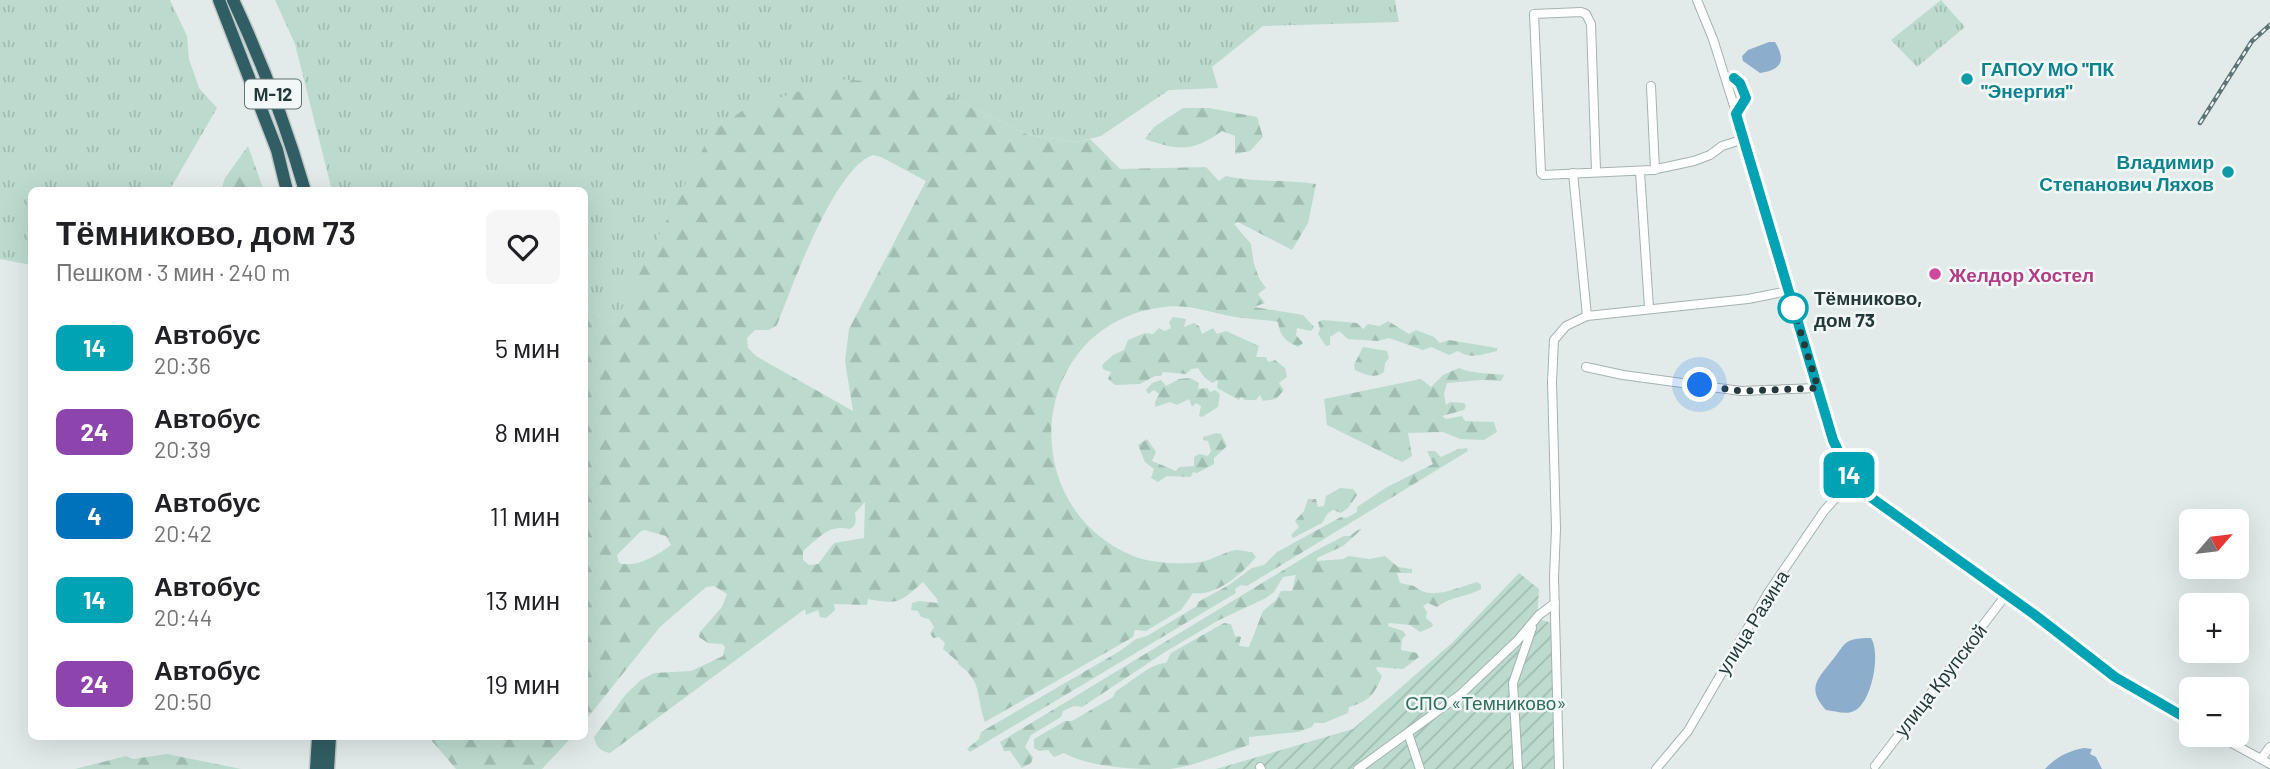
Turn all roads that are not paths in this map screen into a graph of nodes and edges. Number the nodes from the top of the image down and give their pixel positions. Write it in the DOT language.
graph roads {
  1 [pos="219,0"];
  2 [pos="233,0"];
  3 [pos="1697,0"];
  4 [pos="1651,86"];
  5 [pos="1744,139"];
  6 [pos="1655,170"];
  7 [pos="1596,171"];
  8 [pos="1640,172"];
  9 [pos="1573,173"];
  10 [pos="287,187"];
  11 [pos="304,187"];
  12 [pos="1788,291"];
  13 [pos="1649,308"];
  14 [pos="1587,316"];
  15 [pos="1586,367"];
  16 [pos="1818,388"];
  17 [pos="1857,485"];
  18 [pos="2006,595"];
  19 [pos="1556,603"];
  20 [pos="1534,621"];
  21 [pos="2179,714"];
  22 [pos="1408,733"];
  23 [pos="318,740"];
  24 [pos="330,740"];
  25 [pos="2239,747"];
  26 [pos="2270,747"];
  27 [pos="2261,759"];
  28 [pos="2270,764"];
  29 [pos="1875,766"];
  30 [pos="316,769"];
  31 [pos="328,769"];
  32 [pos="1357,769"];
  33 [pos="1420,769"];
  34 [pos="1518,769"];
  35 [pos="1559,769"];
  36 [pos="1656,769"];
  1 -- 10 [label="highway, М-12"];
  2 -- 11 [label="highway, М-12"];
  3 -- 5 [label="street"];
  4 -- 6 [label="street"];
  5 -- 6 [label="street"];
  5 -- 12 [label="street"];
  6 -- 8 [label="street"];
  7 -- 8 [label="street"];
  7 -- 9 [label="street"];
  7 -- 9 [label="street"];
  8 -- 13 [label="street"];
  9 -- 14 [label="street"];
  12 -- 13 [label="street"];
  12 -- 16 [label="street"];
  13 -- 14 [label="street"];
  14 -- 19 [label="street"];
  15 -- 16 [label="street"];
  16 -- 17 [label="street"];
  17 -- 18 [label="street"];
  17 -- 36 [label="street, улица Разина"];
  18 -- 21 [label="street"];
  18 -- 29 [label="street, улица Крупской"];
  19 -- 20 [label="street"];
  19 -- 35 [label="street"];
  20 -- 22 [label="street"];
  20 -- 34 [label="street"];
  22 -- 32 [label="street"];
  22 -- 33 [label="street"];
  23 -- 30 [label="highway"];
  24 -- 31 [label="highway"];
  25 -- 27 [label="street"];
  26 -- 27 [label="street"];
  27 -- 28 [label="street"];
}
